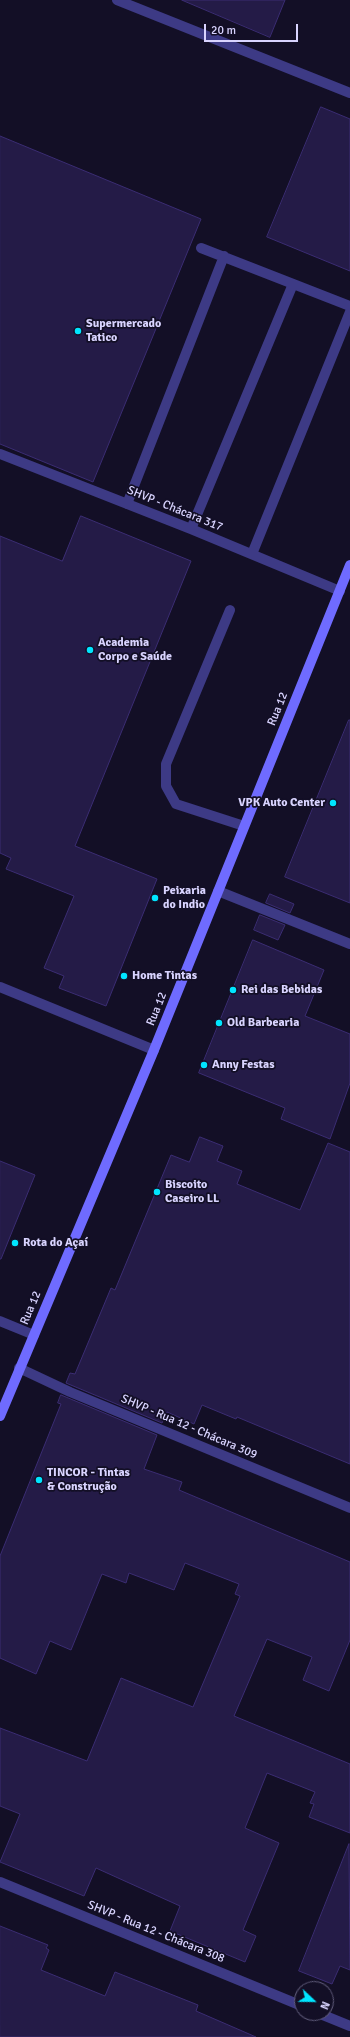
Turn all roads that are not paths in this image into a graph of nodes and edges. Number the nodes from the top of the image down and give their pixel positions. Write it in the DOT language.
graph roads {
  1 [pos="117,0"];
  2 [pos="350,93"];
  3 [pos="202,248"];
  4 [pos="224,256"];
  5 [pos="293,284"];
  6 [pos="350,306"];
  7 [pos="350,312"];
  8 [pos="0,454"];
  9 [pos="127,504"];
  10 [pos="191,529"];
  11 [pos="252,554"];
  12 [pos="350,565"];
  13 [pos="340,591"];
  14 [pos="230,610"];
  15 [pos="244,826"];
  16 [pos="218,891"];
  17 [pos="350,944"];
  18 [pos="0,987"];
  19 [pos="154,1050"];
  20 [pos="0,1321"];
  21 [pos="34,1335"];
  22 [pos="19,1368"];
  23 [pos="0,1416"];
  24 [pos="350,1508"];
  25 [pos="0,1882"];
  26 [pos="294,2003"];
  27 [pos="334,2020"];
  28 [pos="350,2026"];
  1 -- 2 [label="street"];
  3 -- 4 [label="street"];
  4 -- 5 [label="street"];
  4 -- 9 [label="street"];
  5 -- 6 [label="street"];
  5 -- 10 [label="street"];
  7 -- 11 [label="street"];
  8 -- 9 [label="street, SHVP - Chácara 317"];
  9 -- 10 [label="street, SHVP - Chácara 317"];
  10 -- 11 [label="street, SHVP - Chácara 317"];
  11 -- 13 [label="street, SHVP - Chácara 317"];
  12 -- 13 [label="street, Rua 12"];
  13 -- 15 [label="street, Rua 12"];
  14 -- 15 [label="street"];
  15 -- 16 [label="street, Rua 12"];
  16 -- 17 [label="street"];
  16 -- 19 [label="street, Rua 12"];
  18 -- 19 [label="street"];
  19 -- 21 [label="street, Rua 12"];
  20 -- 21 [label="street"];
  21 -- 22 [label="street, Rua 12"];
  22 -- 23 [label="street, Rua 12"];
  22 -- 24 [label="street, SHVP - Rua 12 - Chácara 309"];
  25 -- 26 [label="street, SHVP - Rua 12 - Chácara 308"];
  27 -- 28 [label="street"];
}
